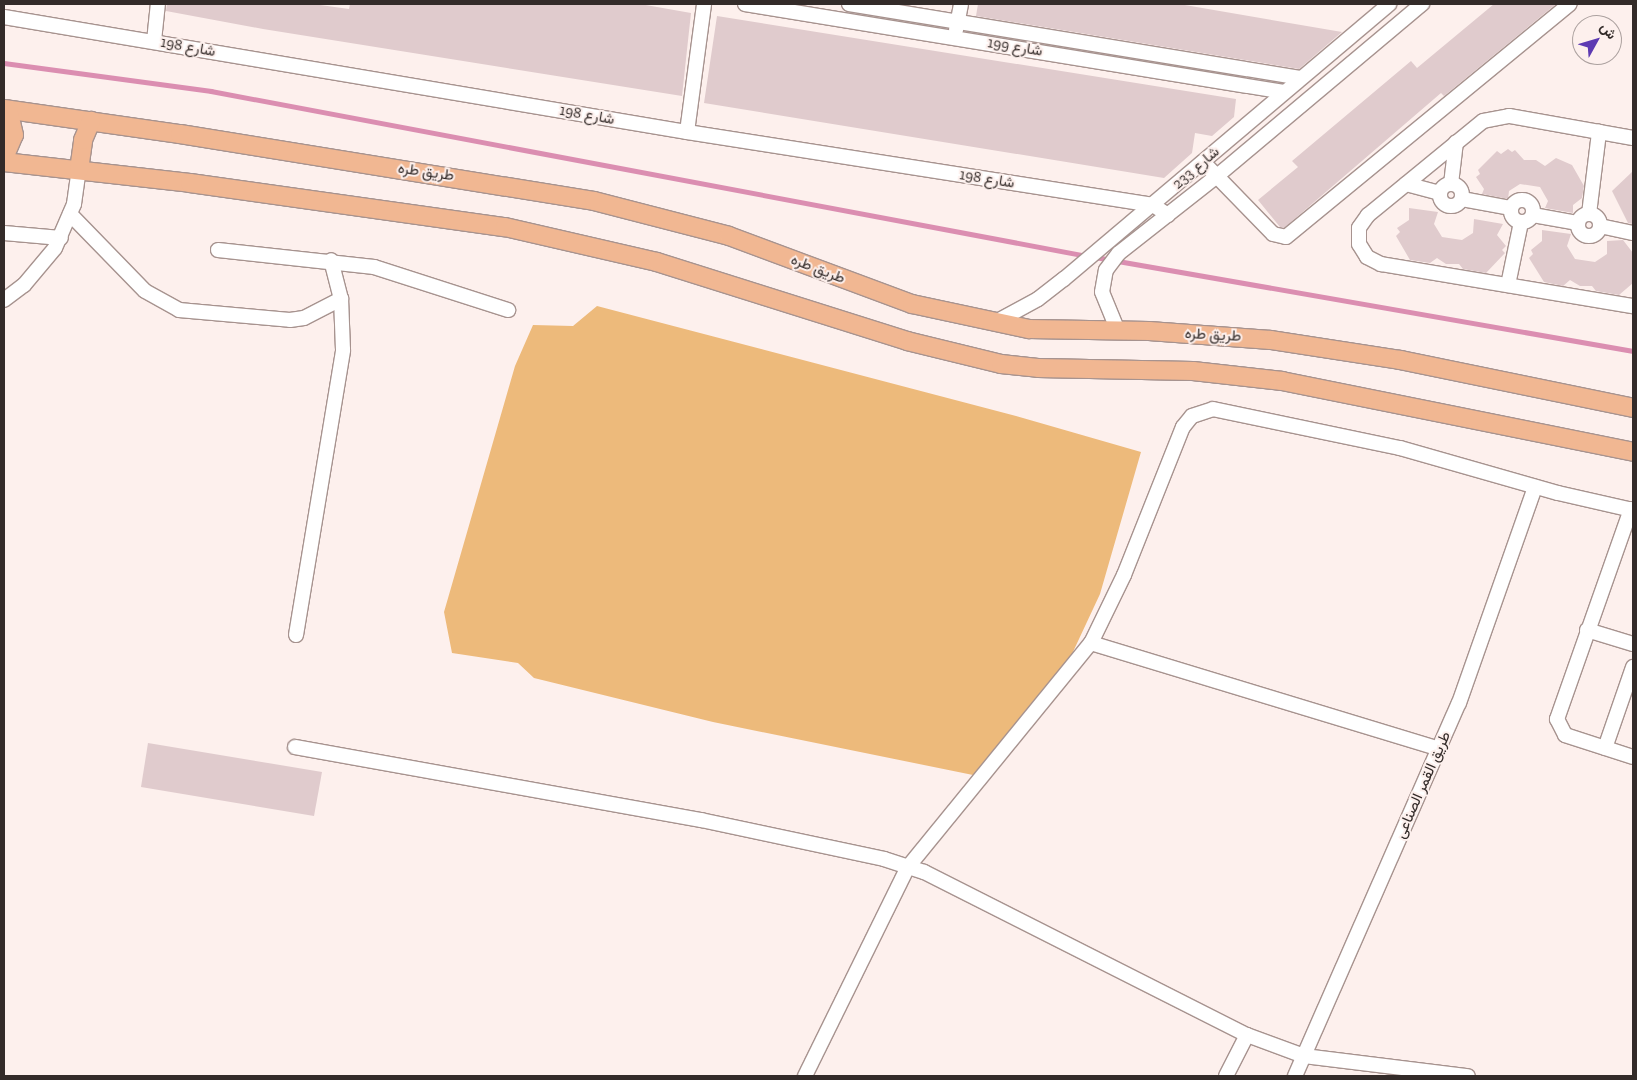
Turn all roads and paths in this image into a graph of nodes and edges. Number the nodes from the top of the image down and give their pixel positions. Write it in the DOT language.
graph roads {
  1 [pos="158,4"];
  2 [pos="704,4"];
  3 [pos="745,4"];
  4 [pos="849,4"];
  5 [pos="960,4"];
  6 [pos="1389,4"];
  7 [pos="1422,4"];
  8 [pos="1570,4"];
  9 [pos="4,16"];
  10 [pos="958,21"];
  11 [pos="955,37"];
  12 [pos="154,41"];
  13 [pos="1300,78"];
  14 [pos="1284,92"];
  15 [pos="6,109"];
  16 [pos="91,121"];
  17 [pos="687,132"];
  18 [pos="1599,132"];
  19 [pos="1633,138"];
  20 [pos="1456,142"];
  21 [pos="4,160"];
  22 [pos="1203,162"];
  23 [pos="79,170"];
  24 [pos="1217,176"];
  25 [pos="1406,184"];
  26 [pos="1451,184"];
  27 [pos="1440,193"];
  28 [pos="1462,199"];
  29 [pos="1153,205"];
  30 [pos="1511,208"];
  31 [pos="70,214"];
  32 [pos="1589,214"];
  33 [pos="1168,215"];
  34 [pos="1527,218"];
  35 [pos="1578,223"];
  36 [pos="1600,226"];
  37 [pos="4,233"];
  38 [pos="1633,233"];
  39 [pos="60,238"];
  40 [pos="218,250"];
  41 [pos="331,260"];
  42 [pos="1508,286"];
  43 [pos="341,299"];
  44 [pos="4,300"];
  45 [pos="1633,306"];
  46 [pos="508,310"];
  47 [pos="994,322"];
  48 [pos="1118,331"];
  49 [pos="1633,408"];
  50 [pos="1633,452"];
  51 [pos="1535,487"];
  52 [pos="1632,509"];
  53 [pos="1587,630"];
  54 [pos="296,635"];
  55 [pos="1090,643"];
  56 [pos="1633,644"];
  57 [pos="1633,667"];
  58 [pos="1630,690"];
  59 [pos="295,747"];
  60 [pos="1605,748"];
  61 [pos="1439,749"];
  62 [pos="1633,757"];
  63 [pos="908,866"];
  64 [pos="1246,1035"];
  65 [pos="1304,1056"];
  66 [pos="805,1076"];
  67 [pos="1226,1076"];
  68 [pos="1296,1076"];
  69 [pos="1468,1076"];
  1 -- 12 [label="street"];
  2 -- 17 [label="street"];
  3 -- 11 [label="street, شارع 199"];
  4 -- 10 [label="street, شارع 199"];
  5 -- 10 [label="street"];
  6 -- 13 [label="street, شارع 233"];
  7 -- 24 [label="street, شارع 233"];
  8 -- 24 [label="street"];
  9 -- 12 [label="street, شارع 198"];
  10 -- 11 [label="street"];
  10 -- 13 [label="street, شارع 199"];
  11 -- 14 [label="street, شارع 199"];
  12 -- 17 [label="street, شارع 198"];
  13 -- 14 [label="street, شارع 233"];
  14 -- 22 [label="street, شارع 233"];
  15 -- 16 [label="main road, طريق طره"];
  15 -- 21 [label="main road"];
  16 -- 23 [label="main road"];
  16 -- 47 [label="main road, طريق طره"];
  17 -- 29 [label="street, شارع 198"];
  18 -- 19 [label="street"];
  18 -- 20 [label="street"];
  18 -- 32 [label="street"];
  20 -- 25 [label="street"];
  20 -- 26 [label="street"];
  21 -- 23 [label="main road"];
  22 -- 24 [label="street"];
  22 -- 29 [label="street, شارع 233"];
  23 -- 31 [label="street"];
  23 -- 50 [label="main road"];
  24 -- 33 [label="street, شارع 233"];
  25 -- 27 [label="street"];
  25 -- 42 [label="street"];
  26 -- 27 [label="street"];
  26 -- 28 [label="street"];
  27 -- 28 [label="street"];
  28 -- 30 [label="street"];
  29 -- 33 [label="street, شارع 198"];
  29 -- 47 [label="street, شارع 233"];
  30 -- 34 [label="street"];
  30 -- 34 [label="street"];
  31 -- 39 [label="street"];
  31 -- 43 [label="street"];
  32 -- 35 [label="street"];
  32 -- 36 [label="street"];
  33 -- 48 [label="street, شارع 233"];
  34 -- 35 [label="street"];
  34 -- 42 [label="street"];
  35 -- 36 [label="street"];
  36 -- 38 [label="street"];
  37 -- 39 [label="street"];
  39 -- 44 [label="street"];
  40 -- 41 [label="street"];
  41 -- 43 [label="street"];
  41 -- 46 [label="street"];
  42 -- 45 [label="street"];
  43 -- 54 [label="street"];
  47 -- 48 [label="main road, طريق طره"];
  48 -- 49 [label="main road, طريق طره"];
  51 -- 52 [label="street"];
  51 -- 55 [label="street"];
  51 -- 61 [label="street, طريق القمر الصناعى"];
  52 -- 53 [label="street"];
  53 -- 56 [label="street"];
  53 -- 60 [label="street"];
  55 -- 61 [label="street"];
  55 -- 63 [label="street"];
  57 -- 58 [label="street"];
  58 -- 60 [label="street"];
  59 -- 63 [label="street"];
  60 -- 62 [label="street"];
  61 -- 65 [label="street, طريق القمر الصناعى"];
  63 -- 64 [label="street"];
  63 -- 66 [label="street"];
  64 -- 65 [label="street"];
  64 -- 67 [label="street"];
  65 -- 68 [label="street, طريق القمر الصناعى"];
  65 -- 69 [label="street"];
}
